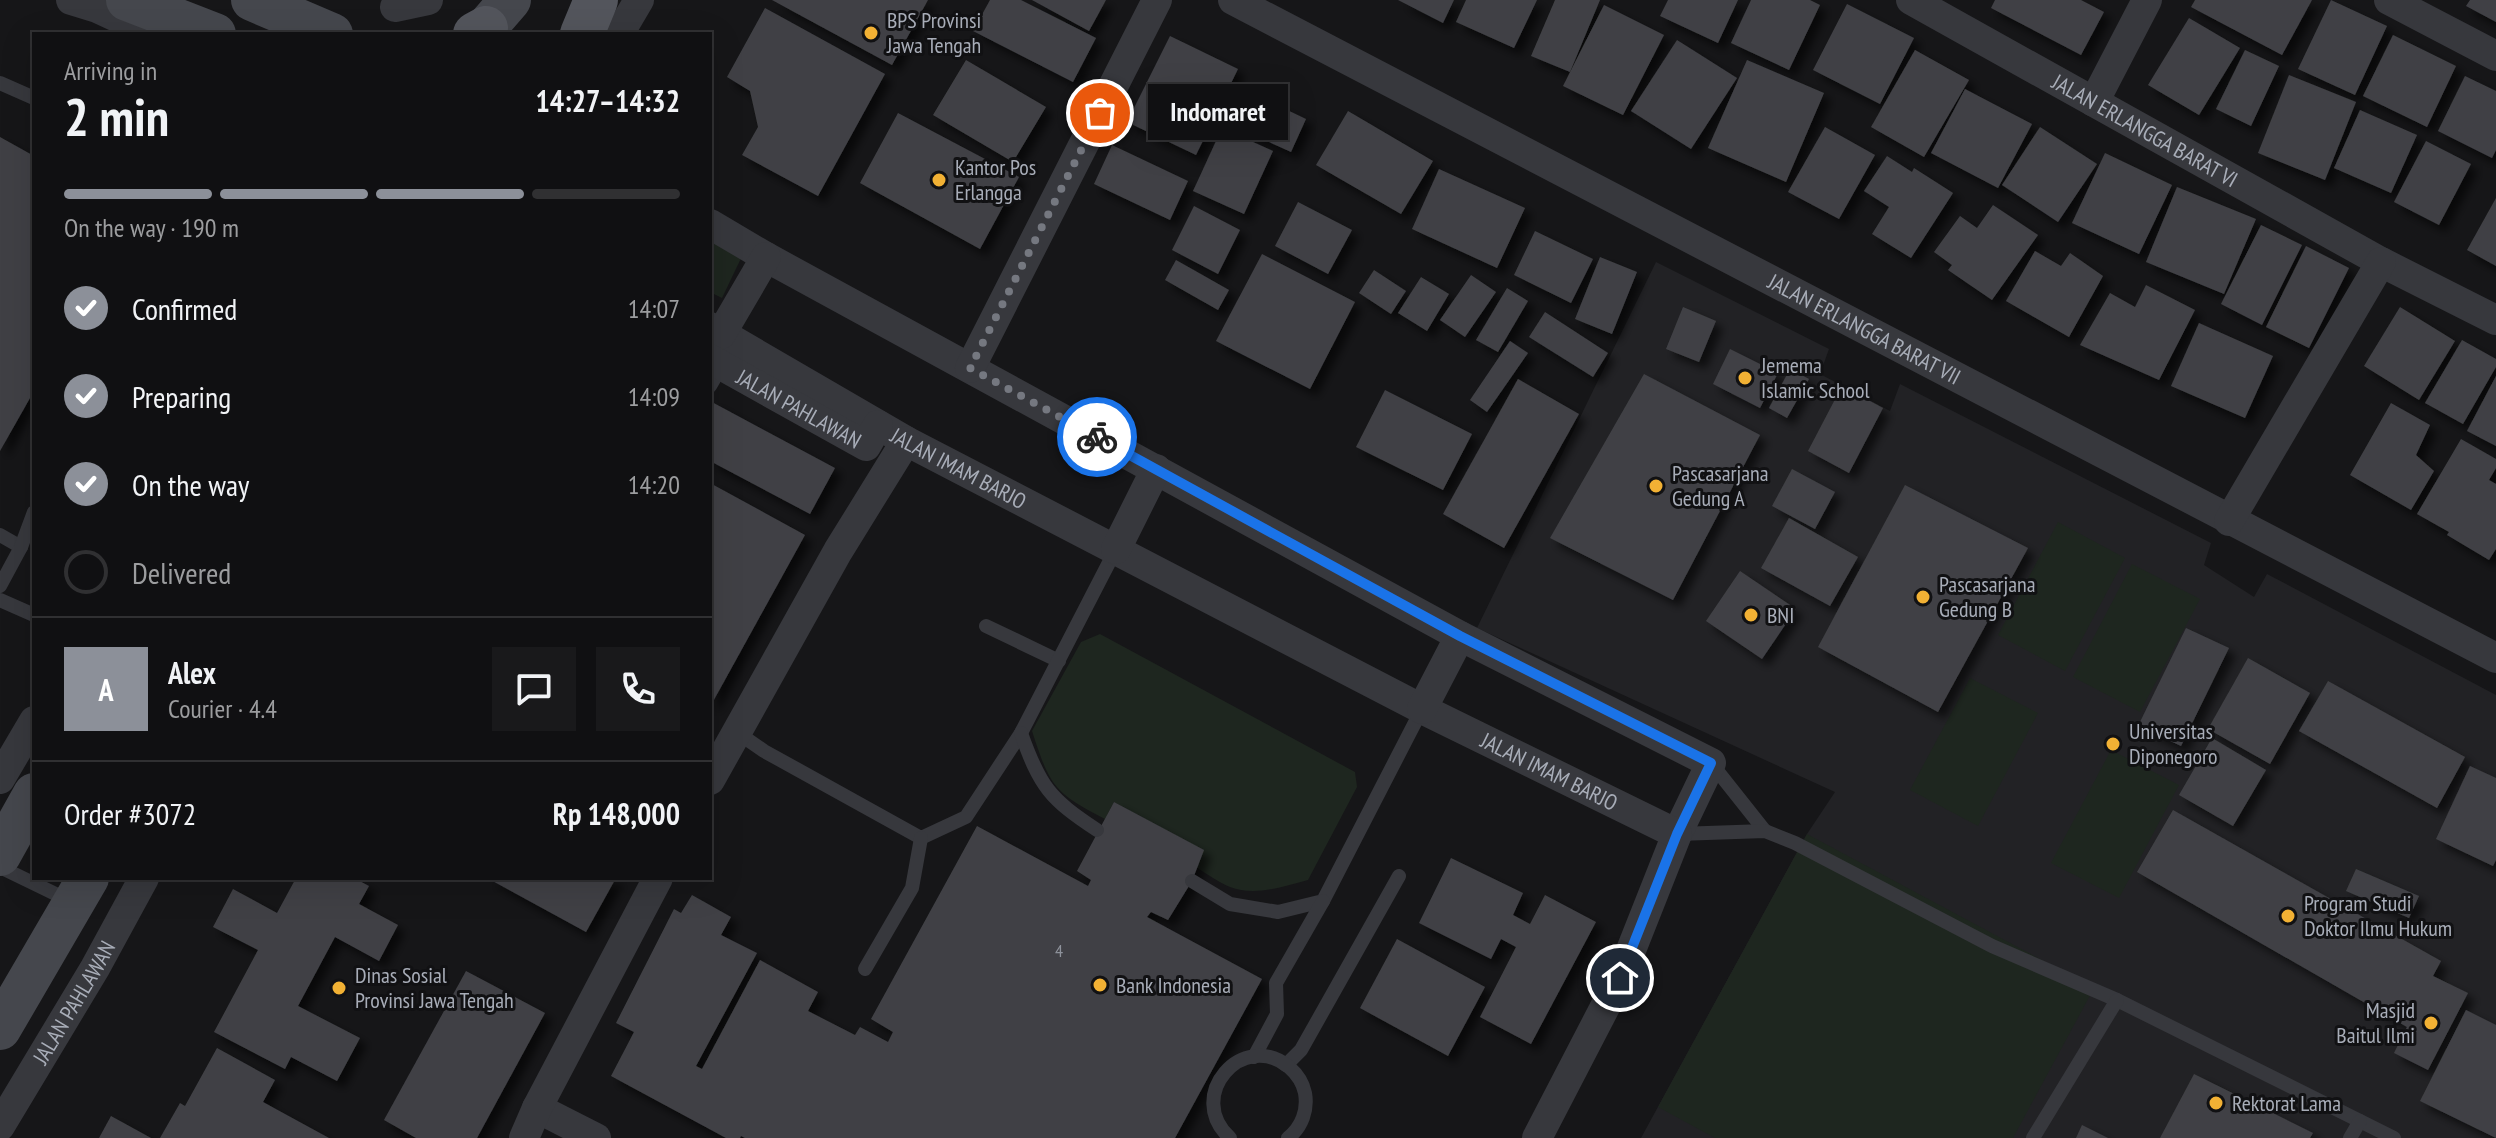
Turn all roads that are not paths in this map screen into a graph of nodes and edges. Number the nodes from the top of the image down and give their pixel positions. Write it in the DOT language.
graph roads {
  1 [pos="71,0"];
  2 [pos="127,0"];
  3 [pos="252,0"];
  4 [pos="428,0"];
  5 [pos="596,0"];
  6 [pos="639,0"];
  7 [pos="1157,0"];
  8 [pos="1233,0"];
  9 [pos="1911,0"];
  10 [pos="2147,0"];
  11 [pos="2389,0"];
  12 [pos="395,7"];
  13 [pos="149,32"];
  14 [pos="210,32"];
  15 [pos="327,32"];
  16 [pos="583,32"];
  17 [pos="620,32"];
  18 [pos="2496,56"];
  19 [pos="0,83"];
  20 [pos="32,97"];
  21 [pos="2094,102"];
  22 [pos="712,225"];
  23 [pos="766,257"];
  24 [pos="2381,262"];
  25 [pos="2496,320"];
  26 [pos="718,352"];
  27 [pos="970,368"];
  28 [pos="906,441"];
  29 [pos="1156,469"];
  30 [pos="32,517"];
  31 [pos="2229,521"];
  32 [pos="0,535"];
  33 [pos="21,547"];
  34 [pos="1116,549"];
  35 [pos="0,586"];
  36 [pos="0,600"];
  37 [pos="32,614"];
  38 [pos="986,626"];
  39 [pos="1460,636"];
  40 [pos="2496,658"];
  41 [pos="1059,661"];
  42 [pos="1422,709"];
  43 [pos="32,724"];
  44 [pos="738,733"];
  45 [pos="1021,733"];
  46 [pos="1711,763"];
  47 [pos="712,777"];
  48 [pos="0,779"];
  49 [pos="32,798"];
  50 [pos="1097,830"];
  51 [pos="1765,831"];
  52 [pos="1677,834"];
  53 [pos="921,838"];
  54 [pos="0,855"];
  55 [pos="0,867"];
  56 [pos="32,876"];
  57 [pos="1399,876"];
  58 [pos="46,880"];
  59 [pos="143,880"];
  60 [pos="657,880"];
  61 [pos="1192,881"];
  62 [pos="81,890"];
  63 [pos="1323,901"];
  64 [pos="865,969"];
  65 [pos="2117,1000"];
  66 [pos="0,1029"];
  67 [pos="1254,1057"];
  68 [pos="1286,1065"];
  69 [pos="537,1108"];
  70 [pos="2360,1121"];
  71 [pos="0,1126"];
  72 [pos="524,1138"];
  73 [pos="596,1138"];
  74 [pos="1230,1138"];
  75 [pos="1288,1138"];
  76 [pos="1537,1138"];
  77 [pos="2033,1138"];
  78 [pos="2350,1138"];
  79 [pos="2394,1138"];
  1 -- 13 [label="street"];
  2 -- 14 [label="main road"];
  3 -- 15 [label="main road"];
  4 -- 12 [label="street"];
  5 -- 16 [label="main road"];
  6 -- 17 [label="street"];
  7 -- 27 [label="street"];
  8 -- 31 [label="street, JALAN ERLANGGA BARAT VII"];
  9 -- 21 [label="street, JALAN ERLANGGA BARAT VI"];
  10 -- 21 [label="street"];
  11 -- 18 [label="street"];
  19 -- 20 [label="lane"];
  21 -- 24 [label="street, JALAN ERLANGGA BARAT VI"];
  22 -- 23 [label="street"];
  23 -- 26 [label="street, JALAN IMAM BARJO"];
  23 -- 27 [label="street"];
  24 -- 25 [label="street, JALAN ERLANGGA BARAT VI"];
  24 -- 31 [label="street"];
  26 -- 28 [label="street, JALAN IMAM BARJO"];
  27 -- 29 [label="street"];
  28 -- 34 [label="street, JALAN IMAM BARJO"];
  28 -- 44 [label="street"];
  29 -- 34 [label="street"];
  29 -- 39 [label="street"];
  30 -- 33 [label="lane"];
  31 -- 40 [label="street, JALAN ERLANGGA BARAT VII"];
  32 -- 33 [label="lane"];
  33 -- 35 [label="lane"];
  34 -- 41 [label="lane"];
  34 -- 42 [label="street, JALAN IMAM BARJO"];
  36 -- 37 [label="lane"];
  38 -- 41 [label="lane"];
  39 -- 42 [label="street"];
  39 -- 46 [label="street"];
  41 -- 45 [label="lane"];
  42 -- 52 [label="street, JALAN IMAM BARJO"];
  42 -- 63 [label="lane"];
  43 -- 48 [label="street"];
  44 -- 47 [label="street"];
  44 -- 53 [label="lane"];
  45 -- 50 [label="lane"];
  45 -- 53 [label="lane"];
  46 -- 51 [label="lane"];
  46 -- 52 [label="street"];
  49 -- 54 [label="main road"];
  51 -- 52 [label="lane"];
  51 -- 65 [label="lane"];
  52 -- 76 [label="street"];
  53 -- 64 [label="lane"];
  55 -- 56 [label="lane"];
  57 -- 68 [label="lane"];
  58 -- 62 [label="lane"];
  59 -- 71 [label="street, JALAN PAHLAWAN"];
  60 -- 69 [label="street"];
  61 -- 63 [label="lane"];
  62 -- 66 [label="main road"];
  63 -- 67 [label="lane"];
  65 -- 70 [label="lane"];
  65 -- 77 [label="lane"];
  67 -- 68 [label="lane"];
  67 -- 74 [label="lane"];
  68 -- 75 [label="lane"];
  69 -- 72 [label="street"];
  69 -- 73 [label="street"];
  70 -- 78 [label="lane"];
  70 -- 79 [label="lane"];
}
